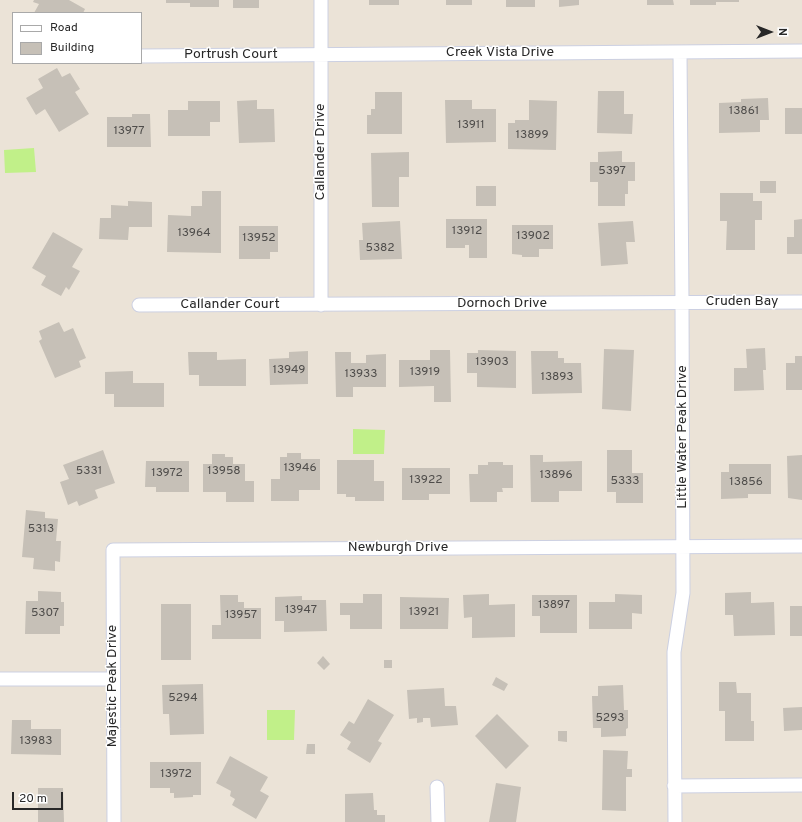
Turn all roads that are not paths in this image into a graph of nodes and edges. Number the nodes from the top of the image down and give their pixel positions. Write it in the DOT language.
graph roads {
  1 [pos="321,0"];
  2 [pos="802,51"];
  3 [pos="680,52"];
  4 [pos="321,54"];
  5 [pos="142,56"];
  6 [pos="682,302"];
  7 [pos="802,302"];
  8 [pos="139,305"];
  9 [pos="321,305"];
  10 [pos="683,546"];
  11 [pos="802,546"];
  12 [pos="113,550"];
  13 [pos="0,679"];
  14 [pos="114,679"];
  15 [pos="802,785"];
  16 [pos="674,786"];
  17 [pos="437,787"];
  18 [pos="114,822"];
  19 [pos="438,822"];
  20 [pos="675,822"];
  1 -- 4 [label="street, Callander Drive"];
  2 -- 3 [label="street, Creek Vista Drive"];
  3 -- 4 [label="street, Creek Vista Drive"];
  3 -- 6 [label="street, Little Water Peak Drive"];
  4 -- 5 [label="street, Portrush Court"];
  4 -- 9 [label="street, Callander Drive"];
  6 -- 7 [label="street, Cruden Bay"];
  6 -- 9 [label="street, Dornoch Drive"];
  6 -- 10 [label="street, Little Water Peak Drive"];
  8 -- 9 [label="street, Callander Court"];
  10 -- 11 [label="street, Newburgh Drive"];
  10 -- 12 [label="street, Newburgh Drive"];
  10 -- 16 [label="street, Little Water Peak Drive"];
  12 -- 14 [label="street, Majestic Peak Drive"];
  13 -- 14 [label="street"];
  14 -- 18 [label="street, Majestic Peak Drive"];
  15 -- 16 [label="street"];
  16 -- 20 [label="street, Little Water Peak Drive"];
  17 -- 19 [label="street"];
}
